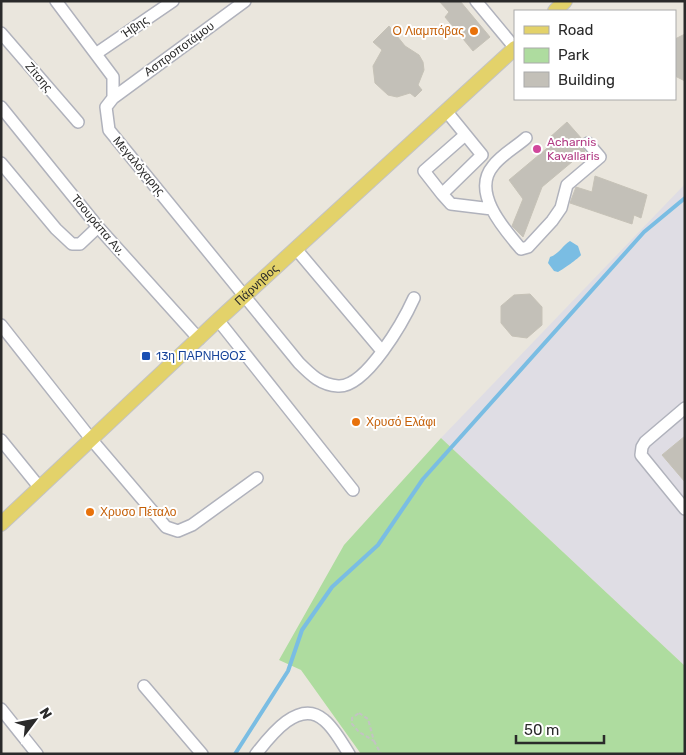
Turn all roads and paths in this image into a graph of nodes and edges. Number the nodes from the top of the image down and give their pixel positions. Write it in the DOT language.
graph roads {
  1 [pos="56,1"];
  2 [pos="173,1"];
  3 [pos="245,1"];
  4 [pos="476,1"];
  5 [pos="565,1"];
  6 [pos="556,10"];
  7 [pos="1,32"];
  8 [pos="514,47"];
  9 [pos="514,49"];
  10 [pos="97,53"];
  11 [pos="113,98"];
  12 [pos="1,107"];
  13 [pos="447,112"];
  14 [pos="78,122"];
  15 [pos="465,135"];
  16 [pos="526,138"];
  17 [pos="588,142"];
  18 [pos="482,155"];
  19 [pos="1,163"];
  20 [pos="492,166"];
  21 [pos="442,194"];
  22 [pos="492,209"];
  23 [pos="98,227"];
  24 [pos="296,249"];
  25 [pos="246,296"];
  26 [pos="414,298"];
  27 [pos="218,320"];
  28 [pos="1,325"];
  29 [pos="199,340"];
  30 [pos="382,351"];
  31 [pos="685,408"];
  32 [pos="1,440"];
  33 [pos="91,440"];
  34 [pos="257,478"];
  35 [pos="40,488"];
  36 [pos="353,490"];
  37 [pos="685,509"];
  38 [pos="1,524"];
  39 [pos="144,686"];
  40 [pos="1,709"];
  41 [pos="374,741"];
  42 [pos="37,754"];
  43 [pos="202,754"];
  44 [pos="256,754"];
  45 [pos="349,754"];
  46 [pos="381,754"];
  1 -- 10 [label="street, Μεγαλόχαρης"];
  2 -- 10 [label="street, Ήβης"];
  3 -- 11 [label="street, Ασπροποτάμου"];
  4 -- 8 [label="street"];
  5 -- 6 [label="main road"];
  7 -- 14 [label="street, Ζίτσης"];
  9 -- 13 [label="main road, Πάρνηθος"];
  10 -- 11 [label="street, Μεγαλόχαρης"];
  11 -- 25 [label="street, Μεγαλόχαρης"];
  12 -- 23 [label="street, Τσουράπα Αν."];
  13 -- 15 [label="street"];
  13 -- 24 [label="main road, Πάρνηθος"];
  15 -- 18 [label="street"];
  15 -- 21 [label="street"];
  16 -- 20 [label="street"];
  17 -- 22 [label="street"];
  18 -- 20 [label="street"];
  18 -- 21 [label="street"];
  19 -- 23 [label="street"];
  20 -- 22 [label="street"];
  21 -- 22 [label="street"];
  23 -- 29 [label="street, Τσουράπα Αν."];
  24 -- 25 [label="main road, Πάρνηθος"];
  24 -- 30 [label="street"];
  25 -- 27 [label="main road, Πάρνηθος"];
  25 -- 30 [label="street, Μεγαλόχαρης"];
  26 -- 30 [label="street, Μεγαλόχαρης"];
  27 -- 29 [label="main road, Πάρνηθος"];
  27 -- 36 [label="street"];
  28 -- 33 [label="street"];
  29 -- 33 [label="main road, Πάρνηθος"];
  31 -- 37 [label="street"];
  32 -- 35 [label="street"];
  33 -- 34 [label="street"];
  33 -- 35 [label="main road, Πάρνηθος"];
  35 -- 38 [label="main road, Πάρνηθος"];
  39 -- 43 [label="street"];
  40 -- 42 [label="street"];
  41 -- 41 [label="path"];
  41 -- 46 [label="path"];
  44 -- 45 [label="street"];
}
